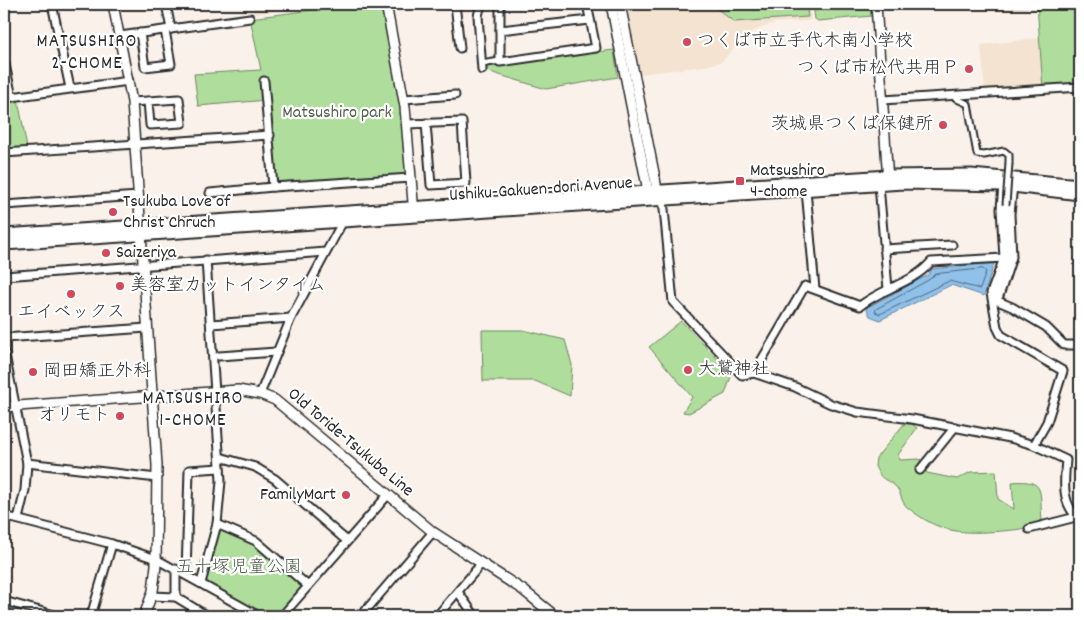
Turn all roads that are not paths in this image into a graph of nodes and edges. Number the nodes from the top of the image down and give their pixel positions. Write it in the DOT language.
graph roads {
  1 [pos="52,4"];
  2 [pos="113,4"];
  3 [pos="166,4"];
  4 [pos="386,4"];
  5 [pos="455,4"];
  6 [pos="481,4"];
  7 [pos="500,4"];
  8 [pos="587,4"];
  9 [pos="611,4"];
  10 [pos="620,4"];
  11 [pos="876,4"];
  12 [pos="250,18"];
  13 [pos="590,20"];
  14 [pos="168,30"];
  15 [pos="500,30"];
  16 [pos="140,33"];
  17 [pos="120,36"];
  18 [pos="460,48"];
  19 [pos="4,60"];
  20 [pos="500,61"];
  21 [pos="481,67"];
  22 [pos="264,80"];
  23 [pos="129,81"];
  24 [pos="70,88"];
  25 [pos="1080,88"];
  26 [pos="456,95"];
  27 [pos="956,95"];
  28 [pos="12,97"];
  29 [pos="4,98"];
  30 [pos="404,99"];
  31 [pos="883,100"];
  32 [pos="132,102"];
  33 [pos="148,102"];
  34 [pos="426,123"];
  35 [pos="407,124"];
  36 [pos="270,135"];
  37 [pos="135,144"];
  38 [pos="4,153"];
  39 [pos="411,178"];
  40 [pos="885,182"];
  41 [pos="1008,185"];
  42 [pos="1080,185"];
  43 [pos="273,187"];
  44 [pos="806,190"];
  45 [pos="210,193"];
  46 [pos="1080,194"];
  47 [pos="655,195"];
  48 [pos="139,196"];
  49 [pos="4,205"];
  50 [pos="414,212"];
  51 [pos="343,221"];
  52 [pos="141,230"];
  53 [pos="4,235"];
  54 [pos="4,244"];
  55 [pos="952,244"];
  56 [pos="884,249"];
  57 [pos="326,252"];
  58 [pos="1004,258"];
  59 [pos="206,260"];
  60 [pos="144,265"];
  61 [pos="4,276"];
  62 [pos="815,289"];
  63 [pos="888,289"];
  64 [pos="993,299"];
  65 [pos="291,318"];
  66 [pos="211,324"];
  67 [pos="147,328"];
  68 [pos="4,338"];
  69 [pos="1080,346"];
  70 [pos="4,350"];
  71 [pos="276,352"];
  72 [pos="219,356"];
  73 [pos="754,372"];
  74 [pos="215,392"];
  75 [pos="260,394"];
  76 [pos="152,396"];
  77 [pos="4,406"];
  78 [pos="15,406"];
  79 [pos="955,427"];
  80 [pos="1034,445"];
  81 [pos="220,457"];
  82 [pos="27,463"];
  83 [pos="220,468"];
  84 [pos="920,470"];
  85 [pos="157,478"];
  86 [pos="387,496"];
  87 [pos="4,516"];
  88 [pos="1078,518"];
  89 [pos="18,519"];
  90 [pos="217,524"];
  91 [pos="1029,530"];
  92 [pos="433,532"];
  93 [pos="347,541"];
  94 [pos="112,544"];
  95 [pos="156,559"];
  96 [pos="482,564"];
  97 [pos="176,569"];
  98 [pos="186,575"];
  99 [pos="201,584"];
  100 [pos="308,586"];
  101 [pos="458,592"];
  102 [pos="152,596"];
  103 [pos="176,597"];
  104 [pos="4,601"];
  105 [pos="58,616"];
  106 [pos="91,616"];
  107 [pos="144,616"];
  108 [pos="207,616"];
  109 [pos="259,616"];
  110 [pos="282,616"];
  111 [pos="361,616"];
  112 [pos="437,616"];
  113 [pos="475,616"];
  114 [pos="555,616"];
  1 -- 24 [label="street"];
  2 -- 17 [label="street"];
  3 -- 14 [label="street"];
  4 -- 30 [label="street"];
  5 -- 18 [label="street"];
  6 -- 21 [label="street"];
  7 -- 15 [label="street"];
  8 -- 13 [label="street"];
  9 -- 47 [label="street"];
  10 -- 47 [label="street"];
  11 -- 31 [label="street"];
  12 -- 14 [label="street"];
  13 -- 15 [label="street"];
  13 -- 20 [label="street"];
  14 -- 16 [label="street"];
  14 -- 16 [label="street"];
  15 -- 20 [label="street"];
  16 -- 17 [label="street"];
  17 -- 23 [label="street"];
  19 -- 28 [label="street"];
  20 -- 21 [label="street"];
  22 -- 36 [label="street"];
  23 -- 24 [label="street"];
  23 -- 32 [label="street"];
  24 -- 28 [label="street"];
  25 -- 27 [label="street"];
  26 -- 30 [label="street"];
  27 -- 31 [label="street"];
  27 -- 64 [label="street, bridge"];
  28 -- 29 [label="street"];
  30 -- 35 [label="street"];
  31 -- 40 [label="street"];
  32 -- 33 [label="street"];
  32 -- 37 [label="street"];
  33 -- 33 [label="street"];
  34 -- 34 [label="street"];
  34 -- 35 [label="street"];
  35 -- 39 [label="street"];
  36 -- 37 [label="street"];
  36 -- 43 [label="street"];
  37 -- 38 [label="street"];
  37 -- 48 [label="street"];
  39 -- 43 [label="street"];
  39 -- 50 [label="street"];
  40 -- 41 [label="highway, Ushiku-Gakuen-dori Avenue"];
  40 -- 42 [label="highway, Ushiku-Gakuen-dori Avenue"];
  40 -- 44 [label="highway, Ushiku-Gakuen-dori Avenue"];
  40 -- 47 [label="highway, Ushiku-Gakuen-dori Avenue"];
  40 -- 56 [label="street"];
  41 -- 46 [label="highway, Ushiku-Gakuen-dori Avenue"];
  41 -- 58 [label="street"];
  41 -- 64 [label="street"];
  43 -- 45 [label="street"];
  44 -- 47 [label="highway, Ushiku-Gakuen-dori Avenue"];
  44 -- 62 [label="street"];
  47 -- 50 [label="highway, Ushiku-Gakuen-dori Avenue"];
  47 -- 73 [label="street"];
  48 -- 49 [label="street"];
  48 -- 52 [label="street"];
  50 -- 51 [label="highway, Ushiku-Gakuen-dori Avenue"];
  50 -- 52 [label="highway, Ushiku-Gakuen-dori Avenue"];
  51 -- 52 [label="highway, Ushiku-Gakuen-dori Avenue"];
  51 -- 57 [label="street"];
  52 -- 53 [label="highway, Ushiku-Gakuen-dori Avenue"];
  52 -- 54 [label="highway, Ushiku-Gakuen-dori Avenue"];
  52 -- 60 [label="street"];
  55 -- 56 [label="street"];
  56 -- 63 [label="street"];
  57 -- 59 [label="street"];
  57 -- 65 [label="street"];
  58 -- 63 [label="street"];
  58 -- 64 [label="street"];
  59 -- 60 [label="street"];
  59 -- 66 [label="street"];
  60 -- 61 [label="street"];
  60 -- 67 [label="street"];
  62 -- 63 [label="street"];
  62 -- 73 [label="street"];
  64 -- 69 [label="street"];
  64 -- 80 [label="street"];
  65 -- 66 [label="street"];
  65 -- 71 [label="street"];
  66 -- 74 [label="street"];
  67 -- 68 [label="street"];
  67 -- 76 [label="street"];
  70 -- 78 [label="street"];
  71 -- 72 [label="street"];
  71 -- 75 [label="street"];
  73 -- 79 [label="street"];
  74 -- 75 [label="street, Old Toride-Tsukuba Line"];
  74 -- 76 [label="street, Old Toride-Tsukuba Line"];
  74 -- 81 [label="street"];
  75 -- 86 [label="street, Old Toride-Tsukuba Line"];
  76 -- 78 [label="street, Old Toride-Tsukuba Line"];
  76 -- 85 [label="street"];
  77 -- 78 [label="street, Old Toride-Tsukuba Line"];
  78 -- 82 [label="street"];
  79 -- 80 [label="street"];
  79 -- 84 [label="street"];
  80 -- 88 [label="street"];
  81 -- 83 [label="street"];
  81 -- 93 [label="street"];
  82 -- 85 [label="street"];
  82 -- 89 [label="street"];
  83 -- 90 [label="street"];
  83 -- 98 [label="street"];
  85 -- 95 [label="street"];
  86 -- 92 [label="street, Old Toride-Tsukuba Line"];
  86 -- 93 [label="street"];
  87 -- 89 [label="street"];
  88 -- 91 [label="street"];
  89 -- 94 [label="street"];
  90 -- 99 [label="street"];
  90 -- 100 [label="street"];
  92 -- 96 [label="street, Old Toride-Tsukuba Line"];
  92 -- 111 [label="street"];
  93 -- 100 [label="street"];
  94 -- 95 [label="street"];
  94 -- 106 [label="street"];
  95 -- 97 [label="street"];
  95 -- 102 [label="street"];
  96 -- 101 [label="street"];
  96 -- 114 [label="street, Old Toride-Tsukuba Line"];
  97 -- 98 [label="street"];
  97 -- 103 [label="street"];
  98 -- 99 [label="street"];
  99 -- 109 [label="street"];
  100 -- 110 [label="street"];
  101 -- 112 [label="street"];
  101 -- 113 [label="street"];
  102 -- 103 [label="street"];
  102 -- 107 [label="street"];
  103 -- 108 [label="street"];
  104 -- 105 [label="street"];
}
